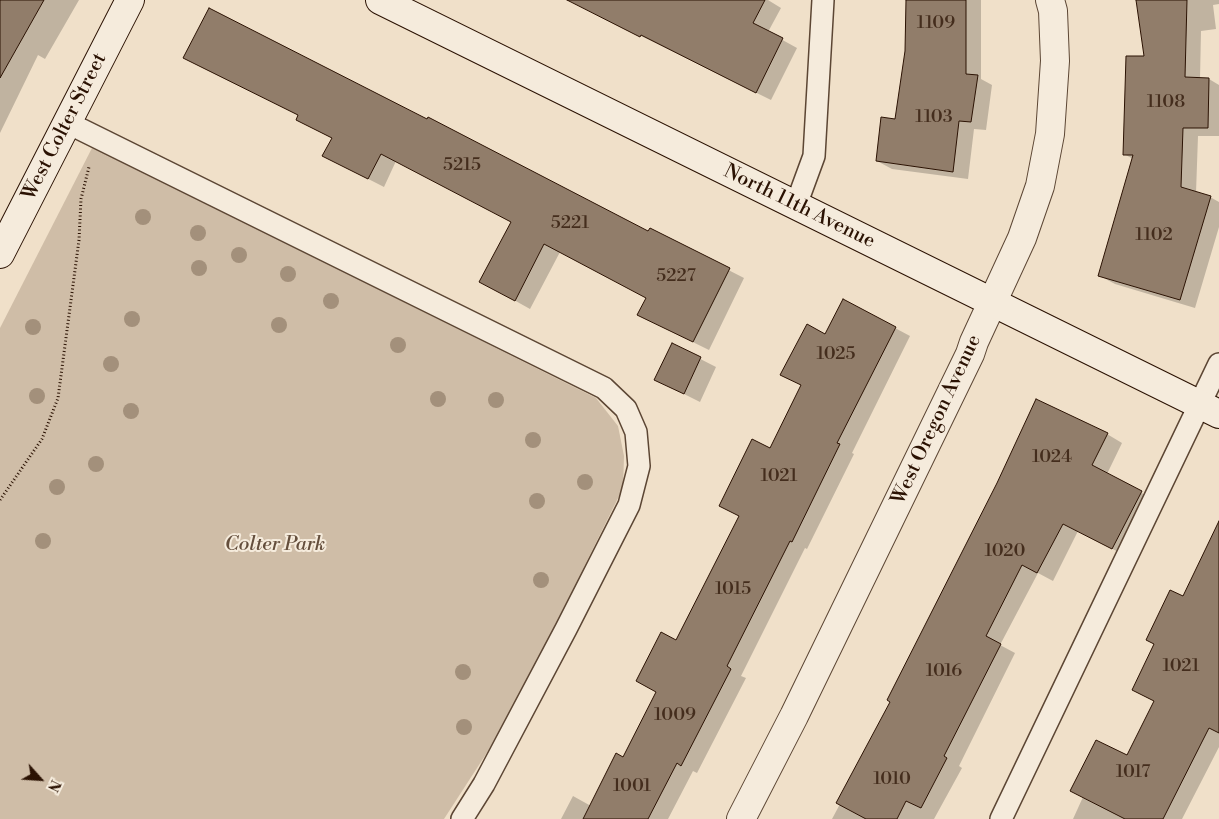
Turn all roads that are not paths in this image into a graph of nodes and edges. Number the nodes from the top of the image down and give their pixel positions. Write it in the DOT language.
graph roads {
  1 [pos="130,0"];
  2 [pos="380,0"];
  3 [pos="823,0"];
  4 [pos="1050,0"];
  5 [pos="66,122"];
  6 [pos="796,205"];
  7 [pos="0,254"];
  8 [pos="993,303"];
  9 [pos="1219,364"];
  10 [pos="1210,410"];
  11 [pos="462,819"];
  12 [pos="742,819"];
  13 [pos="1001,819"];
  1 -- 5 [label="street, West Colter Street"];
  2 -- 6 [label="street, North 11th Avenue"];
  3 -- 6 [label="lane"];
  4 -- 8 [label="street, West Oregon Avenue"];
  5 -- 7 [label="street, West Colter Street"];
  5 -- 11 [label="lane"];
  6 -- 8 [label="street, North 11th Avenue"];
  8 -- 10 [label="street, North 11th Avenue"];
  8 -- 12 [label="street, West Oregon Avenue"];
  9 -- 10 [label="lane"];
  10 -- 13 [label="lane"];
}
